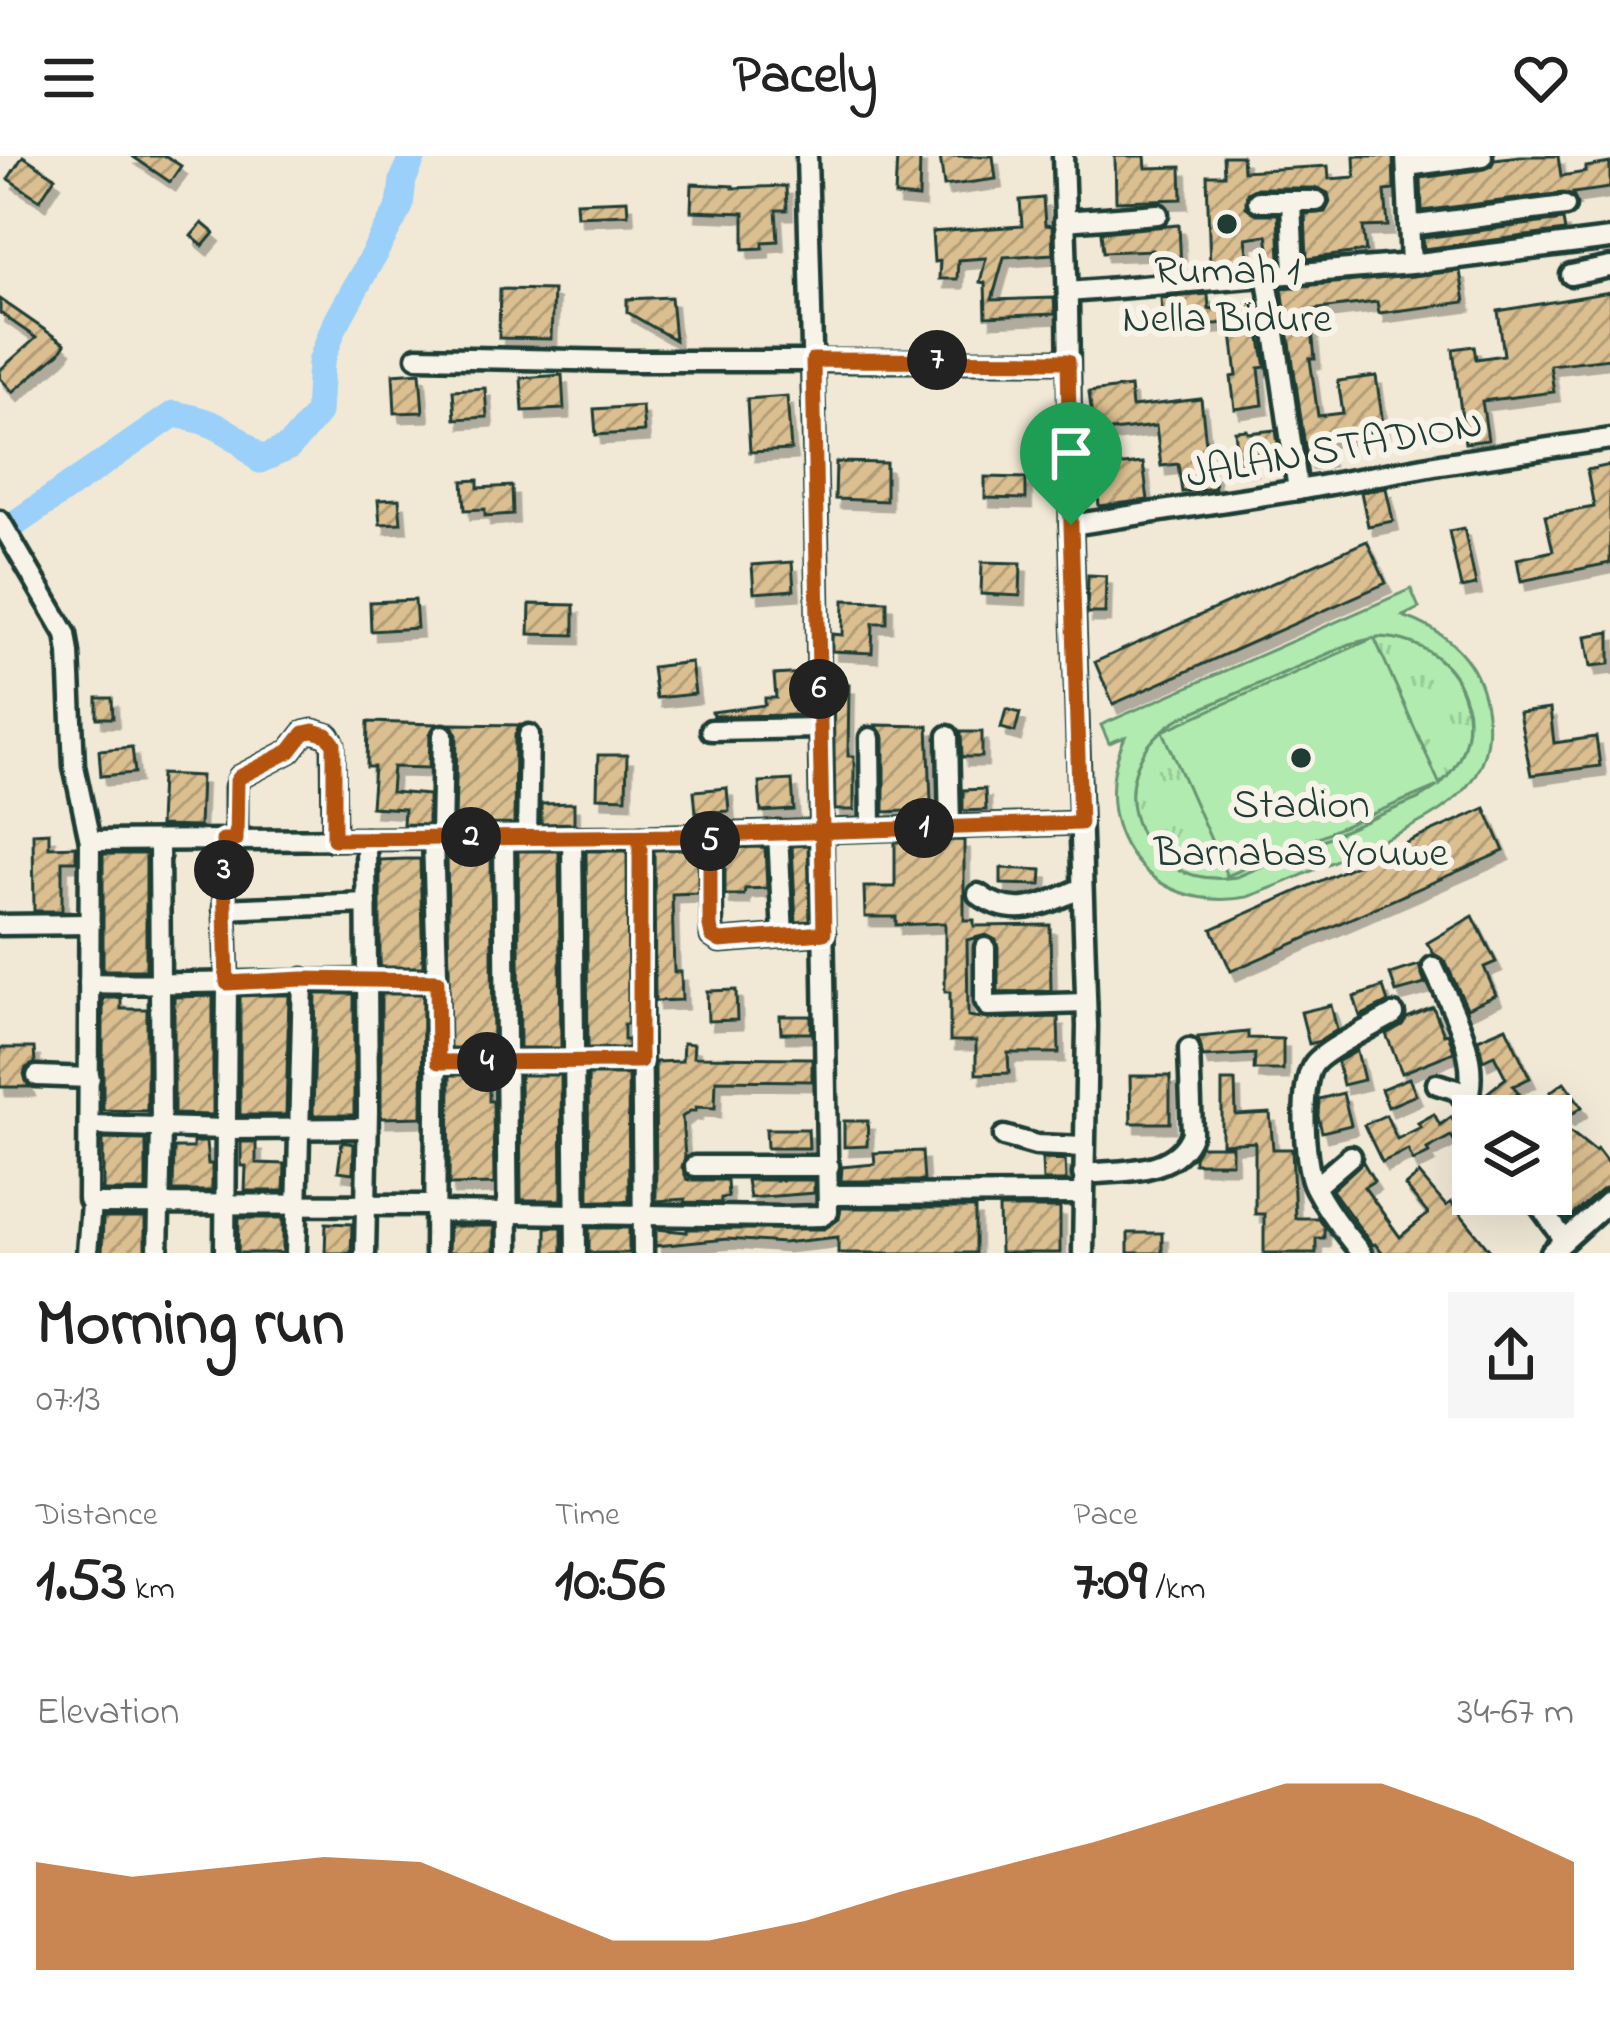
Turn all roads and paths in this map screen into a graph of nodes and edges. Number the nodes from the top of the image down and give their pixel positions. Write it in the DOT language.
graph roads {
  1 [pos="807,156"];
  2 [pos="1063,156"];
  3 [pos="1483,156"];
  4 [pos="1407,161"];
  5 [pos="1317,200"];
  6 [pos="1258,201"];
  7 [pos="1292,201"];
  8 [pos="1565,206"];
  9 [pos="1158,214"];
  10 [pos="1064,221"];
  11 [pos="1409,226"];
  12 [pos="1610,239"];
  13 [pos="1411,264"];
  14 [pos="1610,267"];
  15 [pos="1294,275"];
  16 [pos="1571,275"];
  17 [pos="1267,278"];
  18 [pos="1068,292"];
  19 [pos="417,357"];
  20 [pos="813,360"];
  21 [pos="1068,361"];
  22 [pos="1610,439"];
  23 [pos="1298,490"];
  24 [pos="0,521"];
  25 [pos="1071,525"];
  26 [pos="820,728"];
  27 [pos="711,730"];
  28 [pos="443,735"];
  29 [pos="530,735"];
  30 [pos="948,736"];
  31 [pos="870,738"];
  32 [pos="1080,823"];
  33 [pos="950,827"];
  34 [pos="871,829"];
  35 [pos="822,830"];
  36 [pos="778,832"];
  37 [pos="710,835"];
  38 [pos="527,836"];
  39 [pos="572,836"];
  40 [pos="437,837"];
  41 [pos="505,837"];
  42 [pos="640,837"];
  43 [pos="366,838"];
  44 [pos="334,839"];
  45 [pos="230,840"];
  46 [pos="90,841"];
  47 [pos="159,842"];
  48 [pos="1082,888"];
  49 [pos="979,894"];
  50 [pos="367,903"];
  51 [pos="224,909"];
  52 [pos="90,924"];
  53 [pos="0,925"];
  54 [pos="824,933"];
  55 [pos="784,936"];
  56 [pos="985,948"];
  57 [pos="1433,967"];
  58 [pos="303,979"];
  59 [pos="368,979"];
  60 [pos="437,981"];
  61 [pos="89,983"];
  62 [pos="227,983"];
  63 [pos="158,985"];
  64 [pos="1086,1003"];
  65 [pos="1394,1014"];
  66 [pos="1190,1048"];
  67 [pos="640,1061"];
  68 [pos="438,1062"];
  69 [pos="506,1062"];
  70 [pos="573,1063"];
  71 [pos="37,1076"];
  72 [pos="89,1078"];
  73 [pos="1437,1084"];
  74 [pos="1461,1095"];
  75 [pos="1471,1095"];
  76 [pos="90,1126"];
  77 [pos="160,1128"];
  78 [pos="367,1128"];
  79 [pos="226,1129"];
  80 [pos="299,1129"];
  81 [pos="1004,1136"];
  82 [pos="1084,1147"];
  83 [pos="1352,1156"];
  84 [pos="695,1166"];
  85 [pos="829,1166"];
  86 [pos="1083,1184"];
  87 [pos="1315,1186"];
  88 [pos="829,1196"];
  89 [pos="1610,1200"];
  90 [pos="92,1204"];
  91 [pos="160,1204"];
  92 [pos="226,1205"];
  93 [pos="296,1206"];
  94 [pos="366,1206"];
  95 [pos="435,1208"];
  96 [pos="508,1212"];
  97 [pos="576,1214"];
  98 [pos="1542,1215"];
  99 [pos="643,1216"];
  100 [pos="1558,1246"];
  101 [pos="87,1253"];
  102 [pos="158,1253"];
  103 [pos="225,1253"];
  104 [pos="296,1253"];
  105 [pos="364,1253"];
  106 [pos="435,1253"];
  107 [pos="508,1253"];
  108 [pos="576,1253"];
  109 [pos="643,1253"];
  110 [pos="1083,1253"];
  111 [pos="1360,1253"];
  1 -- 20 [label="street"];
  2 -- 10 [label="street"];
  3 -- 4 [label="street"];
  4 -- 11 [label="street"];
  5 -- 7 [label="street"];
  6 -- 7 [label="street"];
  7 -- 15 [label="street"];
  8 -- 11 [label="street"];
  9 -- 10 [label="street"];
  10 -- 18 [label="street"];
  11 -- 13 [label="street"];
  12 -- 13 [label="street"];
  13 -- 15 [label="street"];
  14 -- 16 [label="street"];
  15 -- 17 [label="street"];
  17 -- 18 [label="street"];
  17 -- 23 [label="street"];
  18 -- 21 [label="street"];
  19 -- 20 [label="street"];
  20 -- 21 [label="street"];
  20 -- 26 [label="street"];
  21 -- 25 [label="street"];
  22 -- 23 [label="street, JALAN STADION"];
  23 -- 25 [label="street, JALAN STADION"];
  24 -- 46 [label="street"];
  25 -- 32 [label="street"];
  26 -- 27 [label="street"];
  26 -- 35 [label="street"];
  28 -- 40 [label="street"];
  29 -- 38 [label="street"];
  30 -- 33 [label="street"];
  31 -- 34 [label="street"];
  32 -- 33 [label="street"];
  32 -- 48 [label="street"];
  33 -- 34 [label="street"];
  34 -- 35 [label="street"];
  35 -- 36 [label="street"];
  35 -- 54 [label="street"];
  36 -- 37 [label="street"];
  36 -- 55 [label="street"];
  37 -- 42 [label="street"];
  37 -- 55 [label="street"];
  38 -- 39 [label="street"];
  38 -- 41 [label="street"];
  39 -- 42 [label="street"];
  39 -- 70 [label="street"];
  40 -- 41 [label="street"];
  40 -- 43 [label="street"];
  40 -- 60 [label="street"];
  41 -- 69 [label="street"];
  42 -- 67 [label="street"];
  43 -- 44 [label="street"];
  43 -- 50 [label="street"];
  44 -- 45 [label="street"];
  44 -- 45 [label="street"];
  45 -- 47 [label="street"];
  45 -- 51 [label="street"];
  46 -- 47 [label="street"];
  46 -- 52 [label="street"];
  47 -- 63 [label="street"];
  48 -- 49 [label="street"];
  48 -- 64 [label="street"];
  50 -- 51 [label="street"];
  50 -- 59 [label="street"];
  51 -- 62 [label="street"];
  52 -- 53 [label="street"];
  52 -- 61 [label="street"];
  54 -- 55 [label="street"];
  54 -- 85 [label="street"];
  56 -- 64 [label="street"];
  57 -- 75 [label="street"];
  58 -- 59 [label="street"];
  58 -- 62 [label="street"];
  58 -- 80 [label="street"];
  59 -- 60 [label="street"];
  59 -- 78 [label="street"];
  60 -- 68 [label="street"];
  61 -- 63 [label="street"];
  61 -- 72 [label="street"];
  62 -- 63 [label="street"];
  62 -- 79 [label="street"];
  63 -- 77 [label="street"];
  64 -- 82 [label="street"];
  65 -- 87 [label="street"];
  66 -- 86 [label="street"];
  67 -- 70 [label="street"];
  67 -- 99 [label="street"];
  68 -- 69 [label="street"];
  68 -- 95 [label="street"];
  69 -- 70 [label="street"];
  69 -- 96 [label="street"];
  70 -- 97 [label="street"];
  71 -- 72 [label="street"];
  72 -- 76 [label="street"];
  73 -- 74 [label="street"];
  76 -- 77 [label="street"];
  76 -- 90 [label="street"];
  77 -- 79 [label="street"];
  77 -- 91 [label="street"];
  78 -- 80 [label="street"];
  78 -- 94 [label="street"];
  79 -- 80 [label="street"];
  79 -- 92 [label="street"];
  80 -- 93 [label="street"];
  81 -- 82 [label="street"];
  82 -- 86 [label="street"];
  83 -- 87 [label="street"];
  84 -- 85 [label="street"];
  85 -- 88 [label="street"];
  86 -- 88 [label="street"];
  86 -- 110 [label="street"];
  87 -- 111 [label="street"];
  88 -- 99 [label="street"];
  89 -- 100 [label="street"];
  90 -- 91 [label="street"];
  90 -- 101 [label="street"];
  91 -- 92 [label="street"];
  91 -- 102 [label="street"];
  92 -- 93 [label="street"];
  92 -- 103 [label="street"];
  93 -- 94 [label="street"];
  93 -- 104 [label="street"];
  94 -- 95 [label="street"];
  94 -- 105 [label="street"];
  95 -- 96 [label="street"];
  95 -- 106 [label="street"];
  96 -- 97 [label="street"];
  96 -- 107 [label="street"];
  97 -- 99 [label="street"];
  97 -- 108 [label="street"];
  98 -- 100 [label="street"];
  99 -- 109 [label="street"];
}
